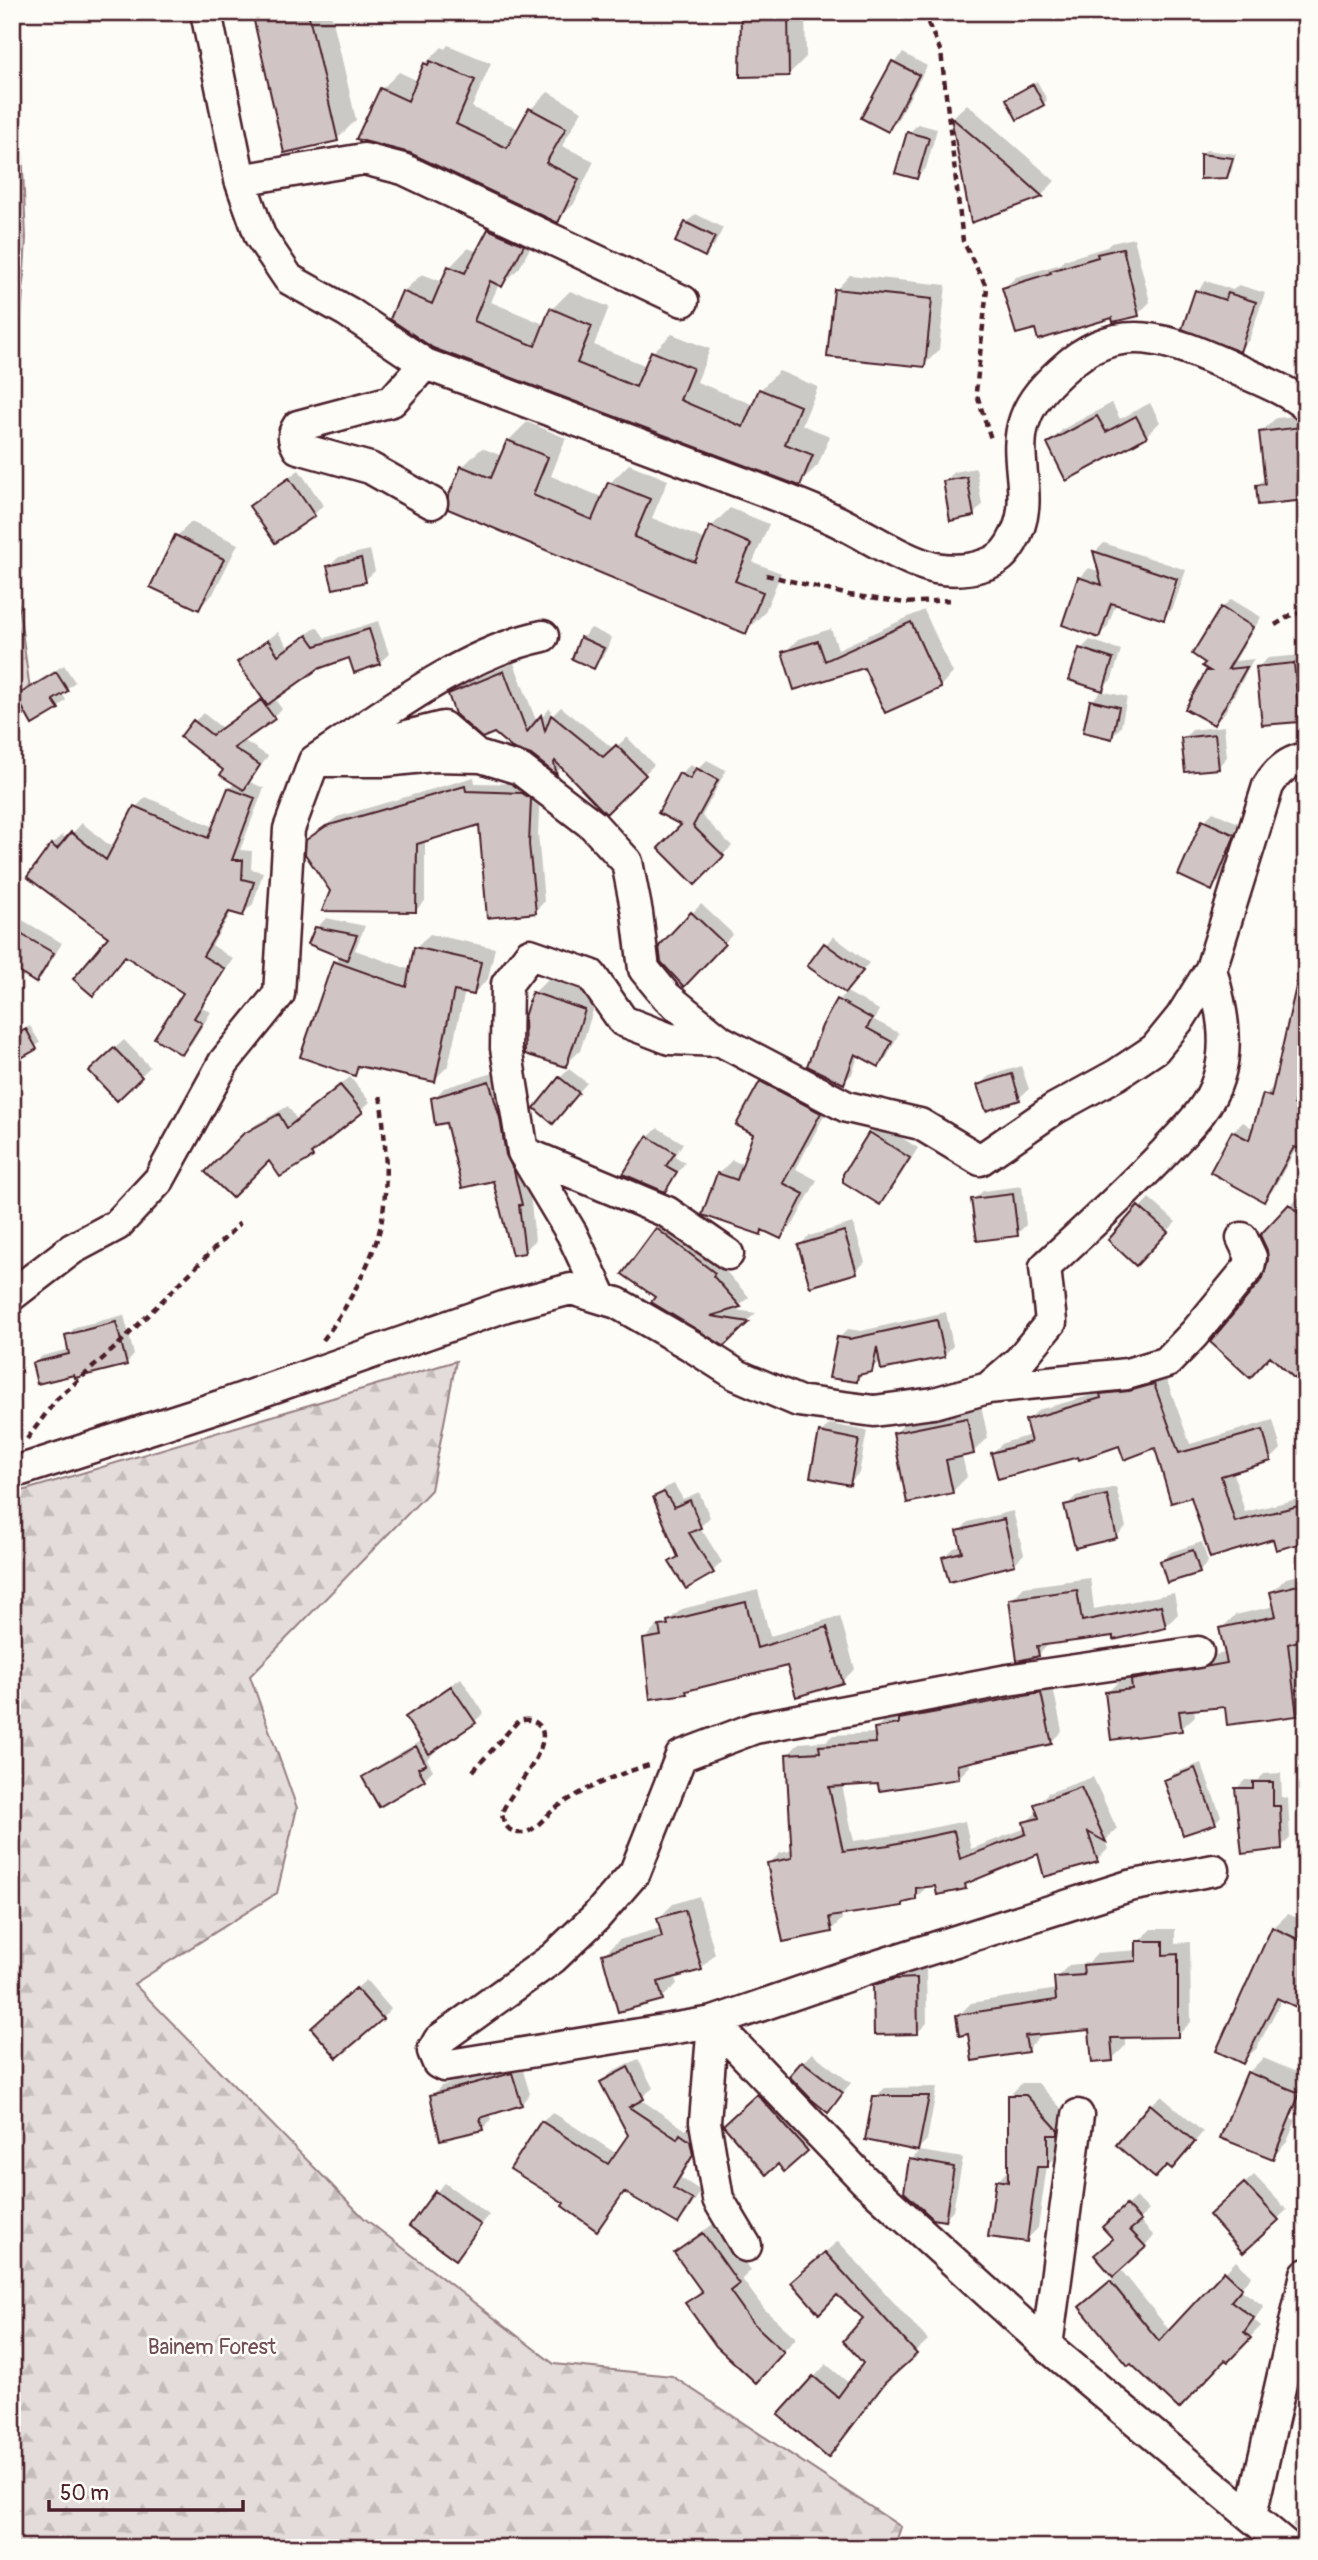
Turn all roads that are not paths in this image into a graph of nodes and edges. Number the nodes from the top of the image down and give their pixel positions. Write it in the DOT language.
graph roads {
  1 [pos="206,12"];
  2 [pos="240,180"];
  3 [pos="683,301"];
  4 [pos="425,364"];
  5 [pos="1306,406"];
  6 [pos="432,503"];
  7 [pos="543,636"];
  8 [pos="1306,758"];
  9 [pos="314,761"];
  10 [pos="1211,969"];
  11 [pos="721,1041"];
  12 [pos="523,1152"];
  13 [pos="1242,1238"];
  14 [pos="728,1254"];
  15 [pos="12,1295"];
  16 [pos="601,1298"];
  17 [pos="988,1388"];
  18 [pos="12,1473"];
  19 [pos="1198,1652"];
  20 [pos="1214,1870"];
  21 [pos="713,2022"];
  22 [pos="1078,2115"];
  23 [pos="746,2246"];
  24 [pos="1306,2274"];
  25 [pos="1047,2346"];
  26 [pos="1251,2515"];
  27 [pos="1289,2548"];
  1 -- 2 [label="street"];
  2 -- 3 [label="street"];
  2 -- 4 [label="street"];
  4 -- 5 [label="street"];
  4 -- 6 [label="street"];
  7 -- 9 [label="street"];
  8 -- 10 [label="street"];
  9 -- 11 [label="street"];
  9 -- 15 [label="street"];
  10 -- 11 [label="street"];
  10 -- 17 [label="street"];
  11 -- 12 [label="street"];
  12 -- 14 [label="street"];
  12 -- 16 [label="street"];
  13 -- 17 [label="street"];
  16 -- 17 [label="street"];
  16 -- 18 [label="street"];
  19 -- 21 [label="street"];
  20 -- 21 [label="street"];
  21 -- 23 [label="street"];
  21 -- 25 [label="street"];
  22 -- 25 [label="street"];
  24 -- 26 [label="street"];
  25 -- 26 [label="street"];
  26 -- 27 [label="street"];
}
